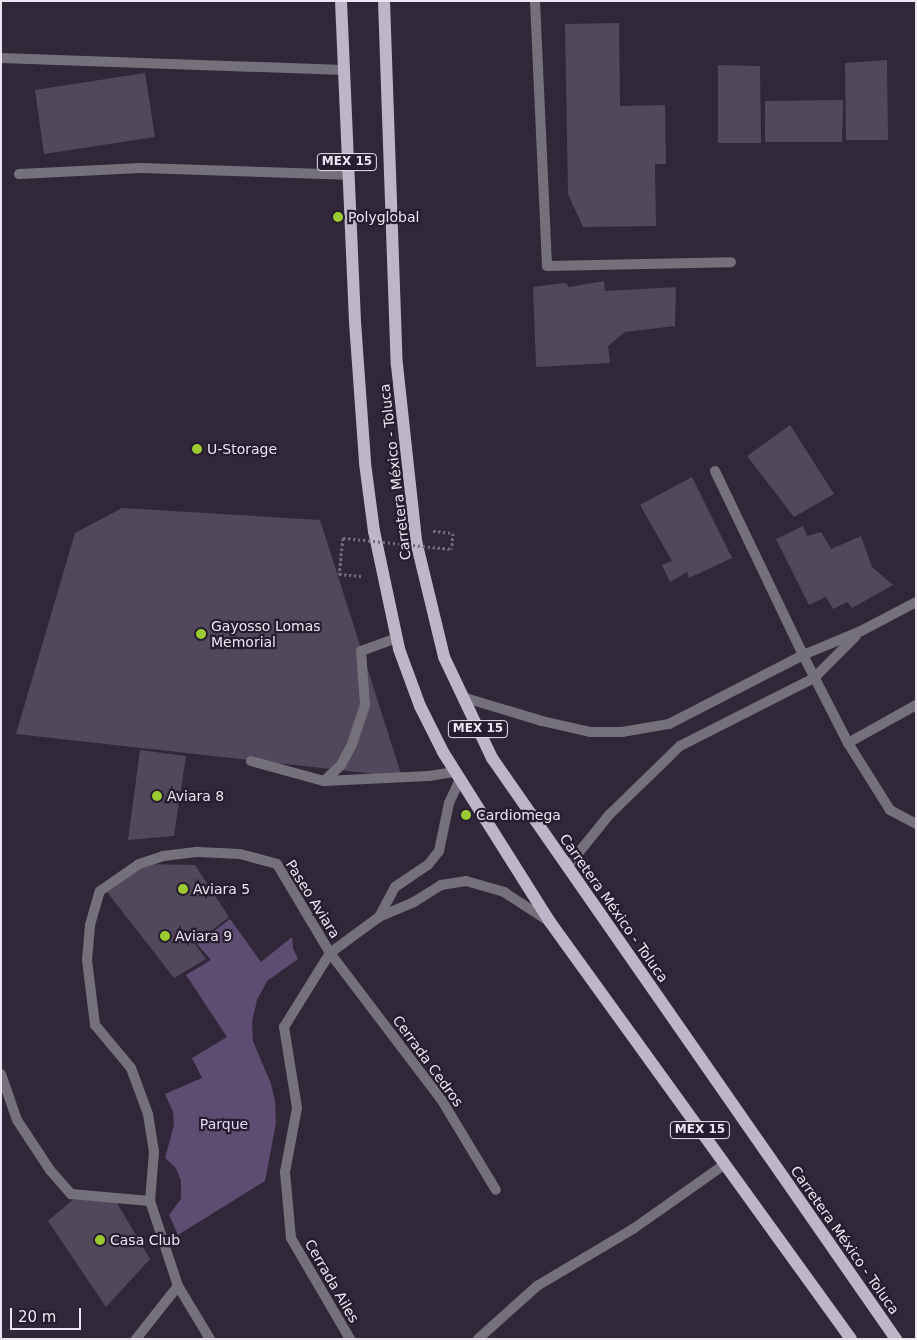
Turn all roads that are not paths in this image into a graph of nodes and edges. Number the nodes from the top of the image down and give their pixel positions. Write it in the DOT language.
graph roads {
  1 [pos="341,1"];
  2 [pos="384,1"];
  3 [pos="535,1"];
  4 [pos="1,58"];
  5 [pos="344,70"];
  6 [pos="19,174"];
  7 [pos="348,174"];
  8 [pos="731,262"];
  9 [pos="715,471"];
  10 [pos="916,602"];
  11 [pos="861,631"];
  12 [pos="396,638"];
  13 [pos="803,656"];
  14 [pos="814,678"];
  15 [pos="462,697"];
  16 [pos="916,705"];
  17 [pos="848,743"];
  18 [pos="251,761"];
  19 [pos="458,775"];
  20 [pos="324,781"];
  21 [pos="916,824"];
  22 [pos="566,867"];
  23 [pos="379,917"];
  24 [pos="550,922"];
  25 [pos="330,953"];
  26 [pos="1,1074"];
  27 [pos="725,1164"];
  28 [pos="496,1190"];
  29 [pos="150,1201"];
  30 [pos="178,1286"];
  31 [pos="136,1339"];
  32 [pos="210,1339"];
  33 [pos="350,1339"];
  34 [pos="478,1339"];
  35 [pos="851,1339"];
  36 [pos="896,1339"];
  1 -- 5 [label="main road, Carretera México - Toluca / MEX 15"];
  2 -- 15 [label="main road, Carretera México - Toluca / MEX 15"];
  3 -- 8 [label="street"];
  4 -- 5 [label="street"];
  5 -- 7 [label="main road, Carretera México - Toluca / MEX 15"];
  6 -- 7 [label="street"];
  7 -- 12 [label="main road, Carretera México - Toluca / MEX 15"];
  9 -- 13 [label="street"];
  10 -- 11 [label="street"];
  11 -- 13 [label="street"];
  11 -- 14 [label="street"];
  12 -- 19 [label="main road, Carretera México - Toluca / MEX 15"];
  12 -- 20 [label="street"];
  13 -- 14 [label="street"];
  13 -- 15 [label="street"];
  14 -- 17 [label="street"];
  14 -- 22 [label="street"];
  15 -- 22 [label="main road, Carretera México - Toluca / MEX 15"];
  16 -- 17 [label="street"];
  17 -- 21 [label="street"];
  18 -- 20 [label="street"];
  19 -- 20 [label="street"];
  19 -- 23 [label="street"];
  19 -- 24 [label="main road, Carretera México - Toluca / MEX 15"];
  22 -- 36 [label="main road, Carretera México - Toluca / MEX 15"];
  23 -- 24 [label="street"];
  23 -- 25 [label="street"];
  24 -- 27 [label="main road, Carretera México - Toluca / MEX 15"];
  25 -- 28 [label="street, Cerrada Cedros"];
  25 -- 29 [label="street, Paseo Aviara"];
  25 -- 33 [label="street, Cerrada Ailes"];
  26 -- 29 [label="street"];
  27 -- 34 [label="street"];
  27 -- 35 [label="main road, Carretera México - Toluca / MEX 15"];
  29 -- 30 [label="street"];
  30 -- 31 [label="street"];
  30 -- 32 [label="street"];
}
